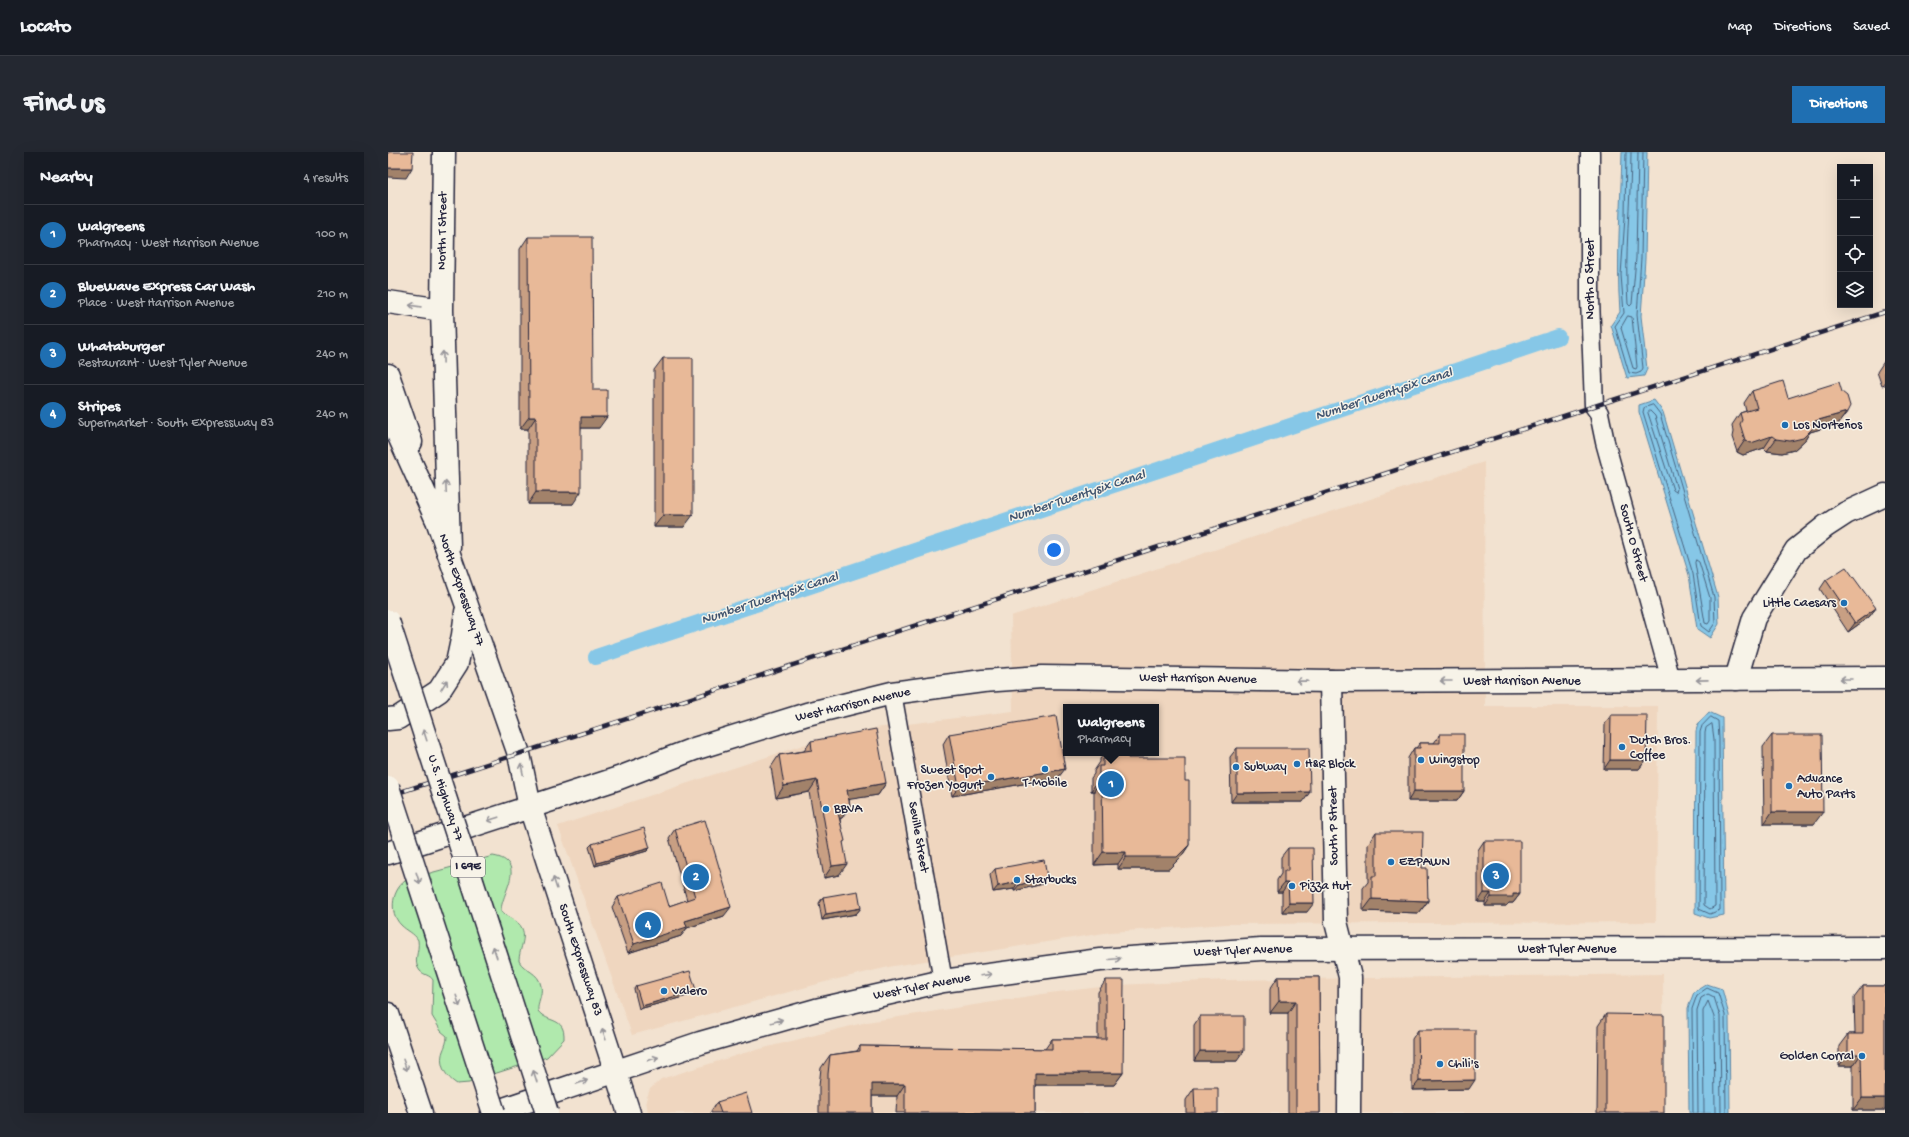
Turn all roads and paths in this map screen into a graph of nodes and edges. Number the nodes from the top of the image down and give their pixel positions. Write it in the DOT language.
graph roads {
  1 [pos="444,152"];
  2 [pos="1590,152"];
  3 [pos="388,302"];
  4 [pos="442,310"];
  5 [pos="388,375"];
  6 [pos="1594,406"];
  7 [pos="388,412"];
  8 [pos="1885,496"];
  9 [pos="436,518"];
  10 [pos="450,554"];
  11 [pos="466,606"];
  12 [pos="388,621"];
  13 [pos="1885,678"];
  14 [pos="1736,679"];
  15 [pos="1671,680"];
  16 [pos="1331,681"];
  17 [pos="892,693"];
  18 [pos="388,719"];
  19 [pos="388,787"];
  20 [pos="530,807"];
  21 [pos="388,853"];
  22 [pos="1885,948"];
  23 [pos="1344,949"];
  24 [pos="943,981"];
  25 [pos="388,1014"];
  26 [pos="616,1071"];
  27 [pos="421,1113"];
  28 [pos="493,1113"];
  29 [pos="547,1113"];
  30 [pos="629,1113"];
  31 [pos="1349,1113"];
  1 -- 4 [label="main road, North T Street"];
  2 -- 6 [label="street, North O Street"];
  4 -- 3 [label="main road, one-way"];
  10 -- 4 [label="main road, North T Street, one-way"];
  5 -- 9 [label="main road, North Expressway 77"];
  6 -- 15 [label="street, South O Street"];
  7 -- 9 [label="main road"];
  8 -- 14 [label="main road"];
  9 -- 10 [label="main road, North Expressway 77"];
  10 -- 11 [label="main road, North Expressway 77"];
  18 -- 11 [label="main road, one-way"];
  20 -- 11 [label="main road, North Expressway 77, one-way"];
  29 -- 12 [label="main road, U.S. Highway 77 / I 69E, one-way, bridge"];
  13 -- 14 [label="main road, West Harrison Avenue, one-way"];
  14 -- 15 [label="main road, West Harrison Avenue, one-way"];
  15 -- 16 [label="main road, West Harrison Avenue, one-way"];
  16 -- 17 [label="main road, West Harrison Avenue, one-way"];
  16 -- 23 [label="main road, South P Street"];
  17 -- 20 [label="main road, West Harrison Avenue"];
  17 -- 24 [label="street, Seville Street"];
  19 -- 28 [label="main road, one-way, bridge"];
  20 -- 21 [label="main road, West Harrison Avenue, one-way"];
  26 -- 20 [label="main road, South Expressway 83, one-way"];
  22 -- 23 [label="main road, West Tyler Avenue"];
  24 -- 23 [label="main road, West Tyler Avenue, one-way"];
  23 -- 31 [label="main road, South P Street"];
  26 -- 24 [label="main road, West Tyler Avenue, one-way"];
  25 -- 27 [label="main road, one-way"];
  28 -- 26 [label="main road, West Tyler Avenue, one-way"];
  26 -- 30 [label="main road, South Expressway 83"];
}
